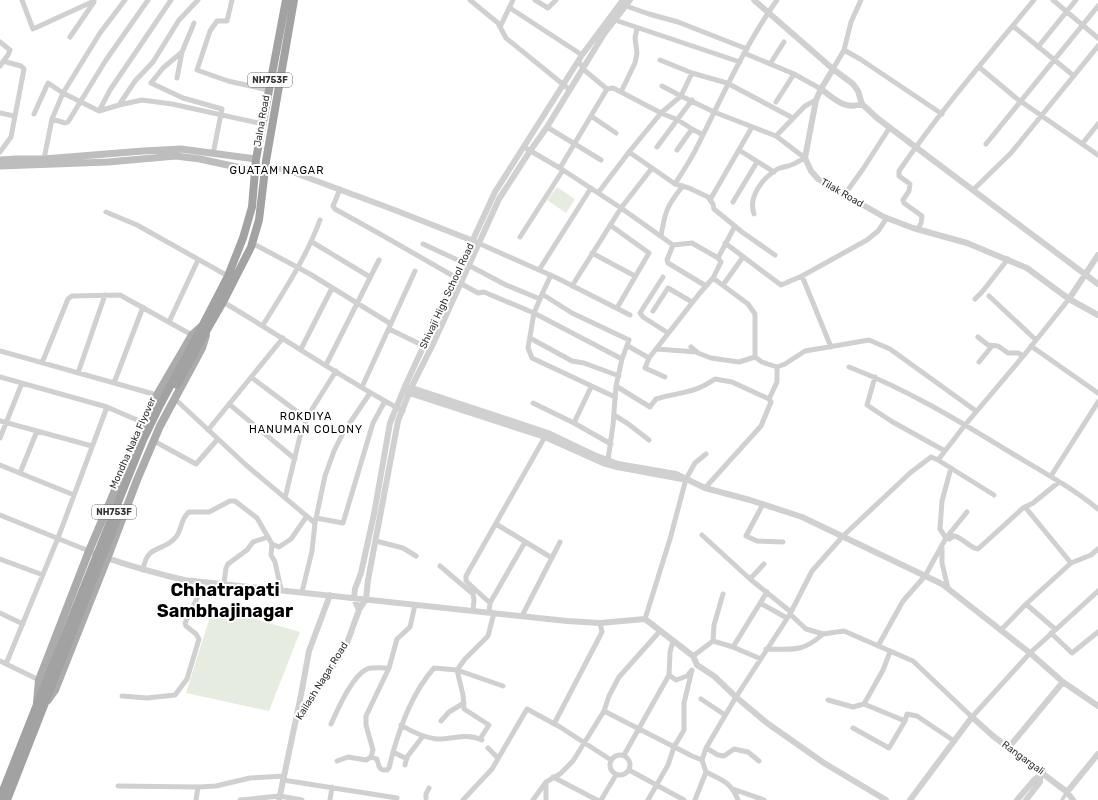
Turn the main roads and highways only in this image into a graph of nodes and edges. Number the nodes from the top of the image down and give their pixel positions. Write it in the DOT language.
graph roads {
  1 [pos="286,0"];
  2 [pos="294,0"];
  3 [pos="256,159"];
  4 [pos="0,160"];
  5 [pos="0,166"];
  6 [pos="255,171"];
  7 [pos="205,328"];
  8 [pos="196,338"];
  9 [pos="40,706"];
  10 [pos="0,798"];
  11 [pos="7,800"];
  1 -- 3 [label="highway, Jalna Road / NH753F"];
  2 -- 7 [label="highway, Jalna Road / NH753F"];
  3 -- 4 [label="main road"];
  3 -- 6 [label="highway, Jalna Road / NH753F"];
  5 -- 6 [label="main road"];
  6 -- 7 [label="highway, Jalna Road / NH753F"];
  7 -- 8 [label="highway, Mondha Naka Flyover / NH753F"];
  7 -- 9 [label="main road"];
  8 -- 9 [label="highway, Mondha Naka Flyover / NH753F, bridge"];
  8 -- 9 [label="main road"];
  9 -- 10 [label="highway, NH753F"];
  9 -- 11 [label="highway, NH753F"];
}
